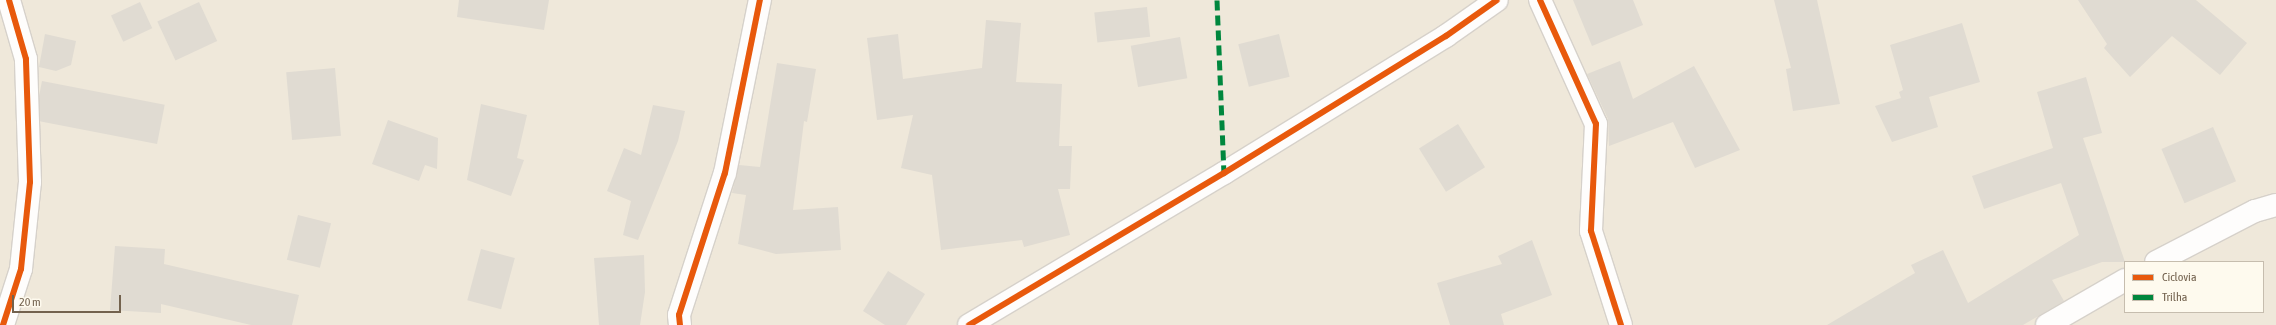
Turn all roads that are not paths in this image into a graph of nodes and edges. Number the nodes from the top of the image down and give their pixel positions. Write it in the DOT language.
graph roads {
  1 [pos="9,0"];
  2 [pos="760,0"];
  3 [pos="1497,0"];
  4 [pos="1540,0"];
  5 [pos="2276,205"];
  6 [pos="2158,261"];
  7 [pos="2124,281"];
  8 [pos="3,325"];
  9 [pos="680,325"];
  10 [pos="969,325"];
  11 [pos="1621,325"];
  12 [pos="2047,325"];
  1 -- 8 [label="street"];
  2 -- 9 [label="street"];
  3 -- 10 [label="street"];
  4 -- 11 [label="street"];
  5 -- 6 [label="street"];
  7 -- 12 [label="street"];
}
